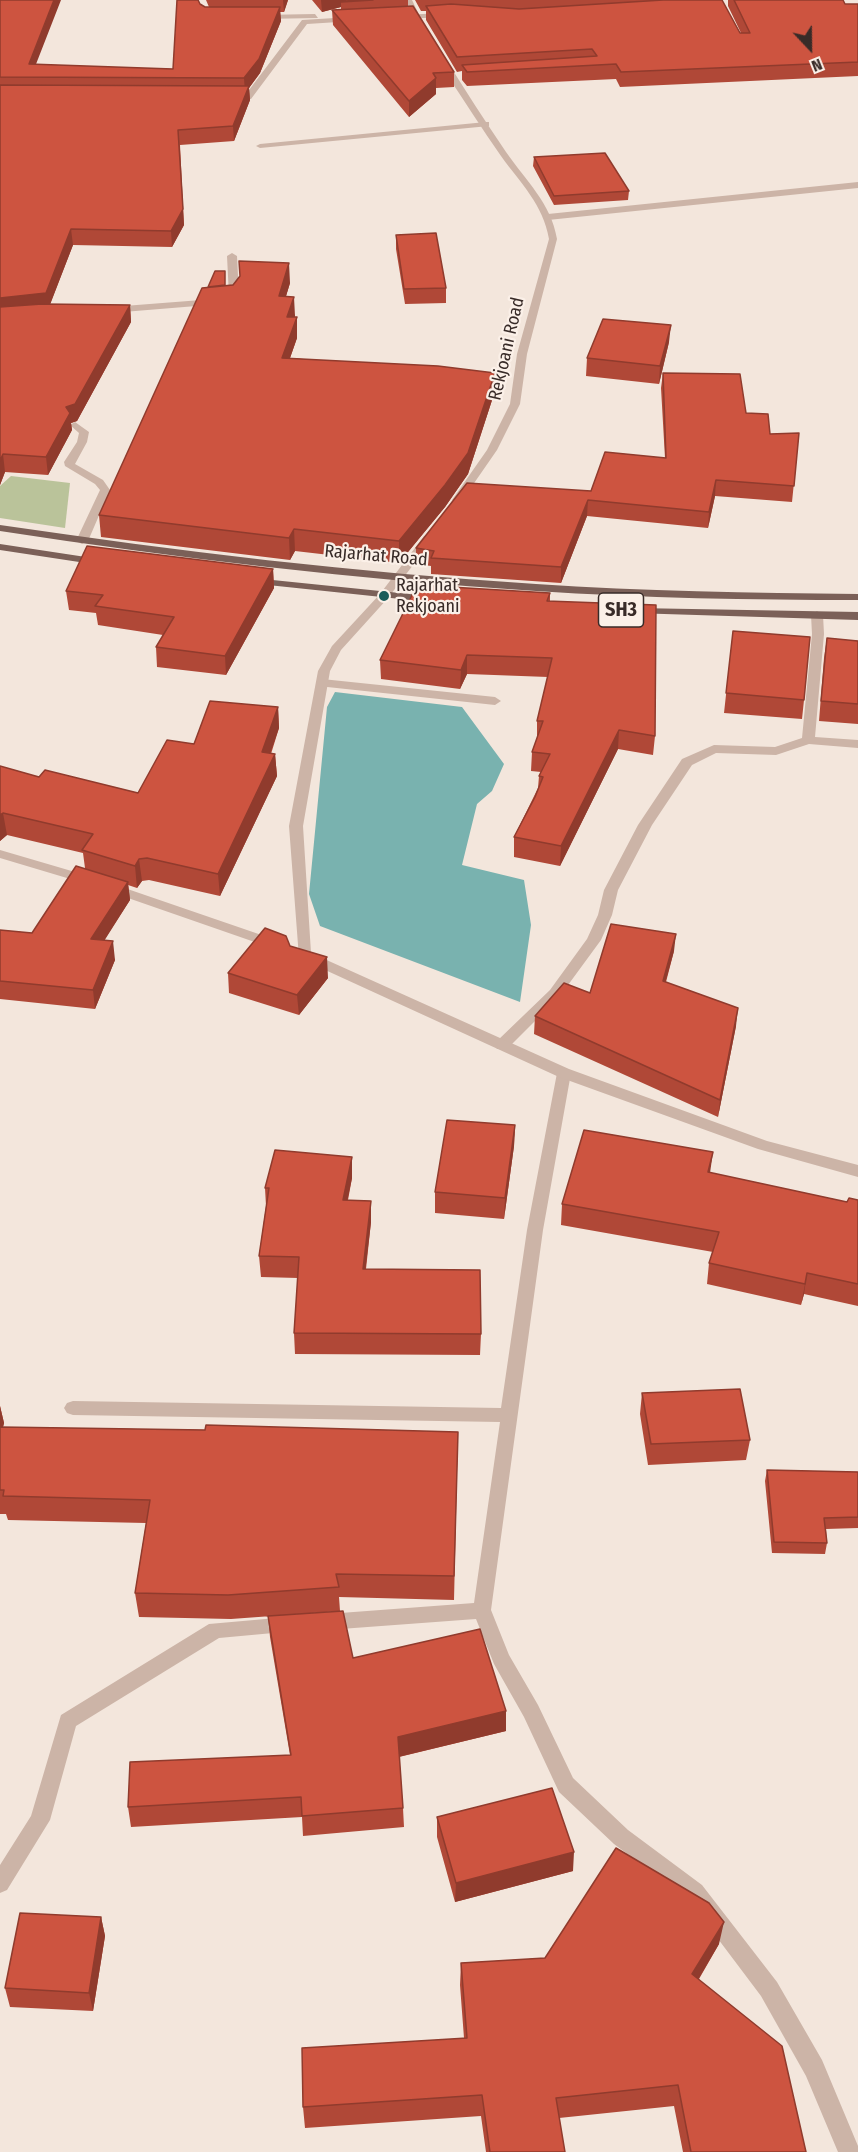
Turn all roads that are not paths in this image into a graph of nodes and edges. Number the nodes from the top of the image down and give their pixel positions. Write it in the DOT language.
graph roads {
  1 [pos="408,0"];
  2 [pos="350,9"];
  3 [pos="451,14"];
  4 [pos="417,16"];
  5 [pos="253,17"];
  6 [pos="394,17"];
  7 [pos="361,19"];
  8 [pos="427,34"];
  9 [pos="438,52"];
  10 [pos="464,75"];
  11 [pos="453,76"];
  12 [pos="225,96"];
  13 [pos="486,124"];
  14 [pos="261,146"];
  15 [pos="858,185"];
  16 [pos="548,217"];
  17 [pos="232,256"];
  18 [pos="104,311"];
  19 [pos="75,425"];
  20 [pos="451,510"];
  21 [pos="437,527"];
  22 [pos="0,528"];
  23 [pos="82,541"];
  24 [pos="0,547"];
  25 [pos="117,564"];
  26 [pos="396,577"];
  27 [pos="245,580"];
  28 [pos="384,596"];
  29 [pos="858,597"];
  30 [pos="442,600"];
  31 [pos="618,610"];
  32 [pos="817,615"];
  33 [pos="858,616"];
  34 [pos="322,683"];
  35 [pos="495,701"];
  36 [pos="808,740"];
  37 [pos="858,744"];
  38 [pos="0,854"];
  39 [pos="304,955"];
  40 [pos="502,1045"];
  41 [pos="564,1073"];
  42 [pos="858,1171"];
  43 [pos="73,1408"];
  44 [pos="510,1415"];
  45 [pos="482,1610"];
  46 [pos="0,1883"];
  47 [pos="849,2152"];
  1 -- 4 [label="street"];
  2 -- 5 [label="street"];
  3 -- 4 [label="street"];
  4 -- 6 [label="street"];
  4 -- 8 [label="street"];
  7 -- 12 [label="street"];
  9 -- 11 [label="street, Rekjoani Road"];
  10 -- 11 [label="street"];
  11 -- 13 [label="street, Rekjoani Road"];
  13 -- 14 [label="street"];
  13 -- 16 [label="street, Rekjoani Road"];
  15 -- 16 [label="street"];
  16 -- 20 [label="street, Rekjoani Road"];
  17 -- 18 [label="street"];
  19 -- 23 [label="street"];
  21 -- 26 [label="street"];
  22 -- 23 [label="main road, Rajarhat Road / SH3"];
  23 -- 26 [label="main road, Rajarhat Road / SH3"];
  24 -- 25 [label="main road"];
  26 -- 28 [label="street"];
  26 -- 29 [label="main road, Rajarhat Road / SH3"];
  27 -- 28 [label="main road, Rajarhat Road"];
  28 -- 30 [label="main road, Rajarhat Road"];
  28 -- 34 [label="street"];
  31 -- 32 [label="main road, SH3"];
  32 -- 33 [label="main road, SH3"];
  32 -- 36 [label="street"];
  34 -- 35 [label="street"];
  34 -- 39 [label="street"];
  36 -- 37 [label="street"];
  36 -- 40 [label="street"];
  38 -- 39 [label="street"];
  39 -- 40 [label="street"];
  40 -- 41 [label="street"];
  41 -- 42 [label="street"];
  41 -- 44 [label="street"];
  43 -- 44 [label="street"];
  44 -- 45 [label="street"];
  45 -- 46 [label="street"];
  45 -- 47 [label="street"];
}
